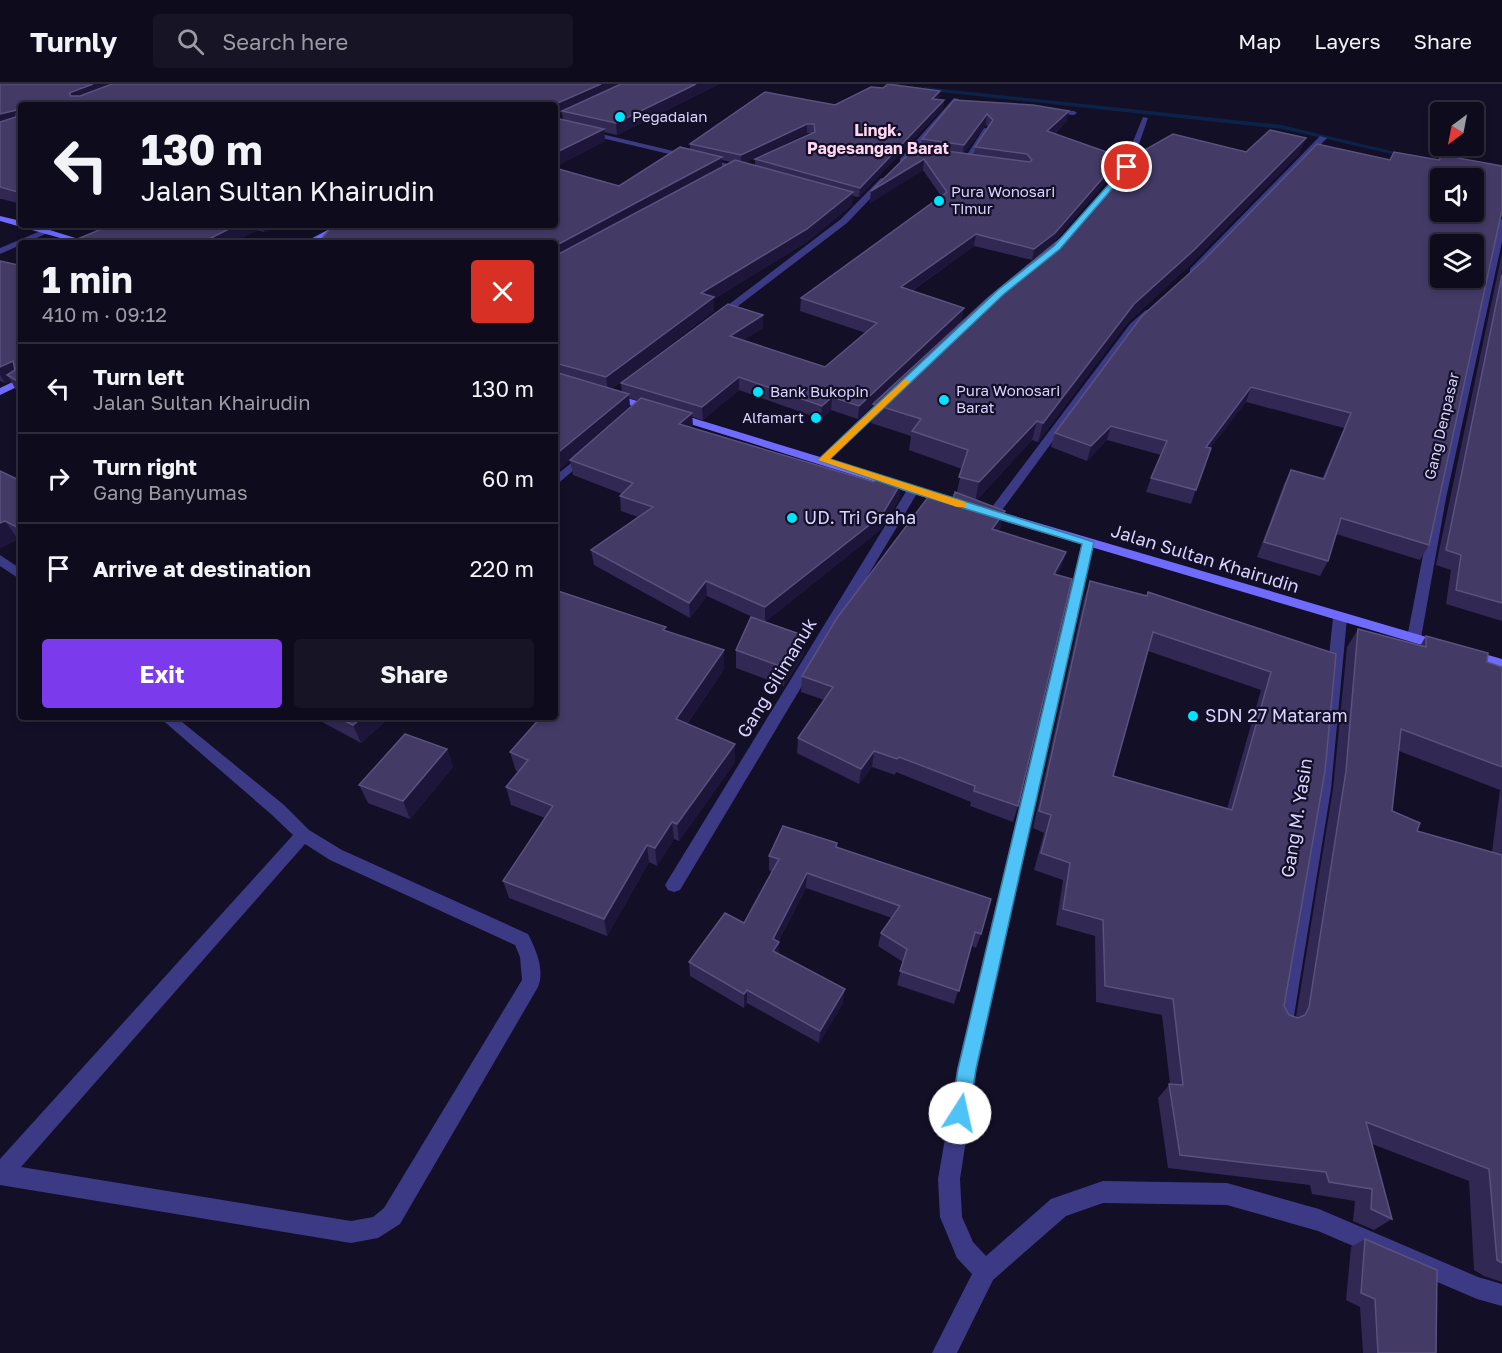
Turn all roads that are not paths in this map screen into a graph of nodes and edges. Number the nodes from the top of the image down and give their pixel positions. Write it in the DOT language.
graph roads {
  1 [pos="958,104"];
  2 [pos="1040,111"];
  3 [pos="1074,113"];
  4 [pos="565,117"];
  5 [pos="1146,118"];
  6 [pos="558,121"];
  7 [pos="558,124"];
  8 [pos="986,129"];
  9 [pos="1323,138"];
  10 [pos="911,152"];
  11 [pos="922,154"];
  12 [pos="955,158"];
  13 [pos="966,159"];
  14 [pos="976,161"];
  15 [pos="740,168"];
  16 [pos="754,169"];
  17 [pos="726,172"];
  18 [pos="1112,184"];
  19 [pos="850,200"];
  20 [pos="861,203"];
  21 [pos="0,218"];
  22 [pos="1502,221"];
  23 [pos="18,223"];
  24 [pos="34,228"];
  25 [pos="337,228"];
  26 [pos="46,232"];
  27 [pos="27,240"];
  28 [pos="76,240"];
  29 [pos="313,240"];
  30 [pos="18,244"];
  31 [pos="0,251"];
  32 [pos="1185,279"];
  33 [pos="1159,303"];
  34 [pos="705,327"];
  35 [pos="18,383"];
  36 [pos="898,389"];
  37 [pos="0,392"];
  38 [pos="612,393"];
  39 [pos="599,443"];
  40 [pos="823,460"];
  41 [pos="558,479"];
  42 [pos="914,490"];
  43 [pos="993,514"];
  44 [pos="1088,542"];
  45 [pos="0,559"];
  46 [pos="18,574"];
  47 [pos="1340,618"];
  48 [pos="1414,638"];
  49 [pos="1502,664"];
  50 [pos="170,720"];
  51 [pos="303,835"];
  52 [pos="674,885"];
  53 [pos="1283,1022"];
  54 [pos="0,1174"];
  55 [pos="985,1272"];
  56 [pos="1502,1295"];
  57 [pos="944,1353"];
  1 -- 10 [label="street"];
  2 -- 3 [label="street"];
  4 -- 6 [label="main road"];
  5 -- 18 [label="street"];
  7 -- 15 [label="street"];
  8 -- 13 [label="street"];
  9 -- 32 [label="street"];
  10 -- 11 [label="street"];
  10 -- 20 [label="street"];
  12 -- 13 [label="street"];
  13 -- 14 [label="street"];
  15 -- 16 [label="street"];
  15 -- 17 [label="street"];
  19 -- 20 [label="street"];
  20 -- 34 [label="street"];
  21 -- 23 [label="main road"];
  22 -- 48 [label="street, Gang Denpasar"];
  24 -- 26 [label="main road"];
  25 -- 29 [label="main road"];
  26 -- 27 [label="street"];
  26 -- 28 [label="main road"];
  30 -- 31 [label="street"];
  33 -- 43 [label="street"];
  35 -- 37 [label="main road"];
  36 -- 40 [label="street"];
  38 -- 40 [label="main road, Jalan Sultan Khairudin"];
  39 -- 41 [label="street"];
  40 -- 42 [label="main road, Jalan Sultan Khairudin"];
  42 -- 43 [label="main road, Jalan Sultan Khairudin"];
  42 -- 52 [label="street, Gang Gilimanuk"];
  43 -- 44 [label="main road, Jalan Sultan Khairudin"];
  44 -- 47 [label="main road, Jalan Sultan Khairudin"];
  44 -- 55 [label="street"];
  45 -- 46 [label="street"];
  47 -- 48 [label="main road, Jalan Sultan Khairudin"];
  47 -- 53 [label="street, Gang M. Yasin"];
  48 -- 49 [label="main road, Jalan Sultan Khairudin"];
  50 -- 51 [label="street"];
  51 -- 54 [label="street"];
  51 -- 54 [label="street"];
  55 -- 56 [label="street"];
  55 -- 57 [label="street"];
}
